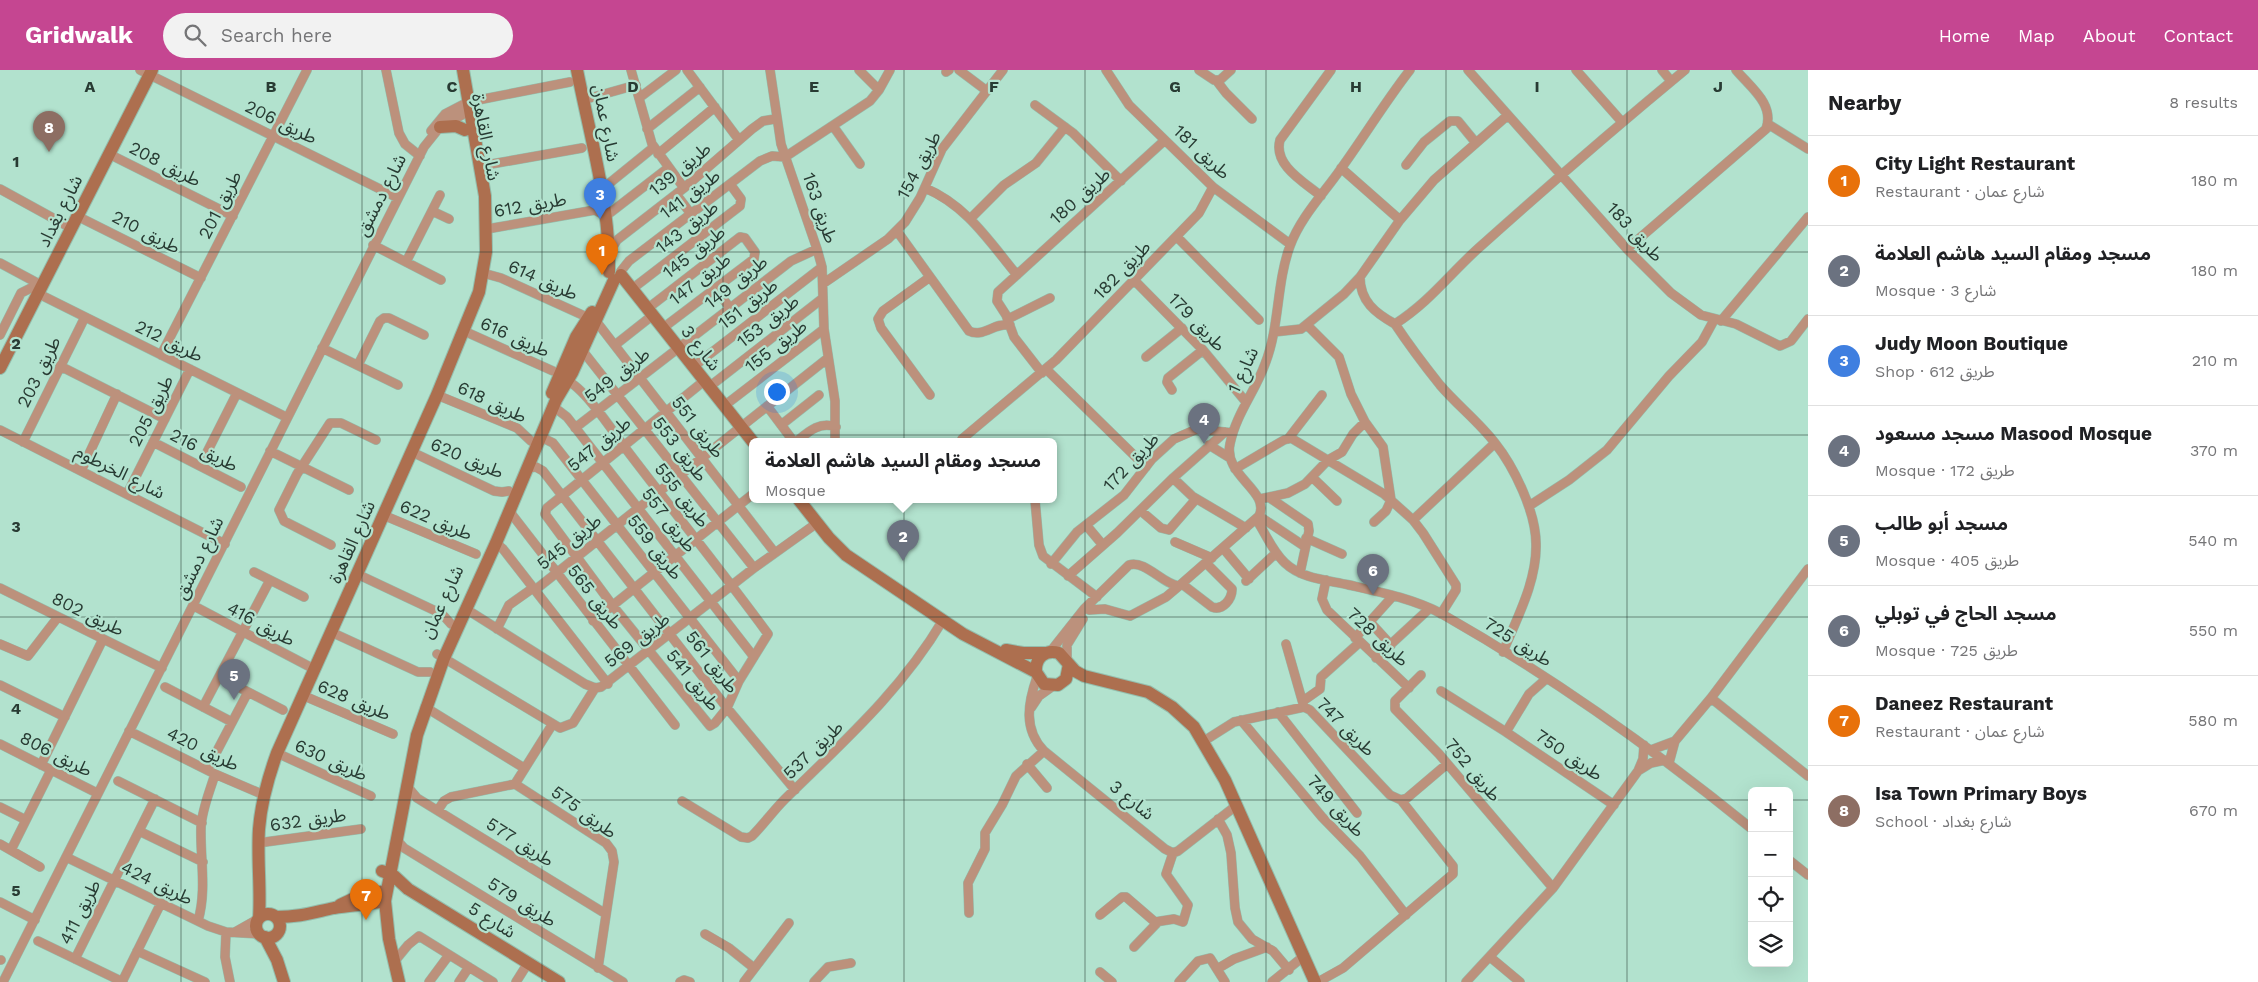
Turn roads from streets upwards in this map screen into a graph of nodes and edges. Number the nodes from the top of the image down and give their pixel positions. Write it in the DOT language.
graph roads {
  1 [pos="307,70"];
  2 [pos="386,70"];
  3 [pos="456,70"];
  4 [pos="463,70"];
  5 [pos="577,70"];
  6 [pos="631,70"];
  7 [pos="676,70"];
  8 [pos="687,70"];
  9 [pos="770,70"];
  10 [pos="859,70"];
  11 [pos="890,70"];
  12 [pos="959,70"];
  13 [pos="1004,70"];
  14 [pos="1106,70"];
  15 [pos="1199,70"];
  16 [pos="1231,70"];
  17 [pos="1331,70"];
  18 [pos="1468,70"];
  19 [pos="1576,70"];
  20 [pos="1662,70"];
  21 [pos="1685,70"];
  22 [pos="1736,70"];
  23 [pos="147,71"];
  24 [pos="1405,72"];
  25 [pos="1216,80"];
  26 [pos="1671,81"];
  27 [pos="570,82"];
  28 [pos="636,85"];
  29 [pos="700,87"];
  30 [pos="879,90"];
  31 [pos="987,91"];
  32 [pos="639,98"];
  33 [pos="583,100"];
  34 [pos="1035,105"];
  35 [pos="465,107"];
  36 [pos="715,107"];
  37 [pos="1508,115"];
  38 [pos="776,119"];
  39 [pos="1252,120"];
  40 [pos="1622,122"];
  41 [pos="1768,124"];
  42 [pos="833,126"];
  43 [pos="440,127"];
  44 [pos="1065,127"];
  45 [pos="648,128"];
  46 [pos="465,130"];
  47 [pos="274,137"];
  48 [pos="739,140"];
  49 [pos="1165,140"];
  50 [pos="1476,143"];
  51 [pos="424,148"];
  52 [pos="582,148"];
  53 [pos="1808,149"];
  54 [pos="656,150"];
  55 [pos="109,154"];
  56 [pos="420,156"];
  57 [pos="785,157"];
  58 [pos="860,164"];
  59 [pos="1406,165"];
  60 [pos="480,166"];
  61 [pos="668,168"];
  62 [pos="1341,168"];
  63 [pos="1561,174"];
  64 [pos="1121,181"];
  65 [pos="730,184"];
  66 [pos="1213,187"];
  67 [pos="684,188"];
  68 [pos="925,188"];
  69 [pos="0,189"];
  70 [pos="601,190"];
  71 [pos="676,194"];
  72 [pos="440,195"];
  73 [pos="1321,196"];
  74 [pos="398,198"];
  75 [pos="485,210"];
  76 [pos="432,211"];
  77 [pos="690,214"];
  78 [pos="77,216"];
  79 [pos="233,216"];
  80 [pos="606,216"];
  81 [pos="971,218"];
  82 [pos="1808,218"];
  83 [pos="449,219"];
  84 [pos="1400,220"];
  85 [pos="71,228"];
  86 [pos="487,229"];
  87 [pos="897,231"];
  88 [pos="1176,237"];
  89 [pos="1290,244"];
  90 [pos="373,245"];
  91 [pos="818,249"];
  92 [pos="1627,249"];
  93 [pos="610,251"];
  94 [pos="756,256"];
  95 [pos="406,262"];
  96 [pos="0,263"];
  97 [pos="822,267"];
  98 [pos="483,273"];
  99 [pos="615,275"];
  100 [pos="1016,275"];
  101 [pos="930,277"];
  102 [pos="1360,277"];
  103 [pos="201,278"];
  104 [pos="441,280"];
  105 [pos="1134,280"];
  106 [pos="824,283"];
  107 [pos="39,288"];
  108 [pos="715,288"];
  109 [pos="632,289"];
  110 [pos="823,298"];
  111 [pos="1050,298"];
  112 [pos="730,308"];
  113 [pos="650,312"];
  114 [pos="84,317"];
  115 [pos="1808,318"];
  116 [pos="1259,320"];
  117 [pos="1718,321"];
  118 [pos="1009,322"];
  119 [pos="590,324"];
  120 [pos="1395,324"];
  121 [pos="1307,326"];
  122 [pos="663,328"];
  123 [pos="1182,328"];
  124 [pos="824,329"];
  125 [pos="464,331"];
  126 [pos="1274,332"];
  127 [pos="0,334"];
  128 [pos="424,335"];
  129 [pos="615,345"];
  130 [pos="322,348"];
  131 [pos="678,348"];
  132 [pos="582,350"];
  133 [pos="1203,350"];
  134 [pos="161,355"];
  135 [pos="1146,357"];
  136 [pos="828,358"];
  137 [pos="358,365"];
  138 [pos="60,366"];
  139 [pos="693,367"];
  140 [pos="0,368"];
  141 [pos="190,369"];
  142 [pos="1044,371"];
  143 [pos="553,372"];
  144 [pos="640,378"];
  145 [pos="567,381"];
  146 [pos="707,384"];
  147 [pos="398,385"];
  148 [pos="1236,387"];
  149 [pos="1254,388"];
  150 [pos="1172,390"];
  151 [pos="237,393"];
  152 [pos="117,394"];
  153 [pos="438,394"];
  154 [pos="617,395"];
  155 [pos="930,395"];
  156 [pos="1322,395"];
  157 [pos="819,396"];
  158 [pos="1246,402"];
  159 [pos="724,406"];
  160 [pos="767,406"];
  161 [pos="554,407"];
  162 [pos="596,411"];
  163 [pos="665,412"];
  164 [pos="286,417"];
  165 [pos="165,419"];
  166 [pos="1365,422"];
  167 [pos="781,425"];
  168 [pos="740,426"];
  169 [pos="836,427"];
  170 [pos="575,428"];
  171 [pos="644,429"];
  172 [pos="0,430"];
  173 [pos="1229,433"];
  174 [pos="750,438"];
  175 [pos="792,438"];
  176 [pos="801,438"];
  177 [pos="835,438"];
  178 [pos="963,438"];
  179 [pos="536,439"];
  180 [pos="1288,439"];
  181 [pos="376,440"];
  182 [pos="23,442"];
  183 [pos="153,442"];
  184 [pos="1495,443"];
  185 [pos="1210,445"];
  186 [pos="623,446"];
  187 [pos="270,451"];
  188 [pos="412,452"];
  189 [pos="701,458"];
  190 [pos="1230,458"];
  191 [pos="1328,460"];
  192 [pos="602,462"];
  193 [pos="200,466"];
  194 [pos="303,467"];
  195 [pos="1146,467"];
  196 [pos="528,468"];
  197 [pos="1234,469"];
  198 [pos="81,471"];
  199 [pos="680,474"];
  200 [pos="1312,477"];
  201 [pos="1173,478"];
  202 [pos="581,479"];
  203 [pos="241,487"];
  204 [pos="349,490"];
  205 [pos="509,490"];
  206 [pos="658,492"];
  207 [pos="127,494"];
  208 [pos="562,495"];
  209 [pos="749,497"];
  210 [pos="1270,498"];
  211 [pos="1196,499"];
  212 [pos="1260,499"];
  213 [pos="1391,500"];
  214 [pos="1337,501"];
  215 [pos="801,503"];
  216 [pos="1035,503"];
  217 [pos="738,506"];
  218 [pos="1529,506"];
  219 [pos="638,508"];
  220 [pos="1141,510"];
  221 [pos="510,512"];
  222 [pos="383,515"];
  223 [pos="547,517"];
  224 [pos="1258,518"];
  225 [pos="1412,520"];
  226 [pos="718,522"];
  227 [pos="1374,522"];
  228 [pos="817,523"];
  229 [pos="617,525"];
  230 [pos="1086,525"];
  231 [pos="1246,528"];
  232 [pos="696,540"];
  233 [pos="596,541"];
  234 [pos="1175,542"];
  235 [pos="1305,542"];
  236 [pos="496,543"];
  237 [pos="225,544"];
  238 [pos="1102,544"];
  239 [pos="331,545"];
  240 [pos="1223,548"];
  241 [pos="776,553"];
  242 [pos="1276,553"];
  243 [pos="476,554"];
  244 [pos="1342,554"];
  245 [pos="676,556"];
  246 [pos="576,558"];
  247 [pos="1209,561"];
  248 [pos="1051,564"];
  249 [pos="754,568"];
  250 [pos="1808,569"];
  251 [pos="254,572"];
  252 [pos="654,572"];
  253 [pos="1300,573"];
  254 [pos="357,574"];
  255 [pos="556,574"];
  256 [pos="1068,576"];
  257 [pos="270,580"];
  258 [pos="1326,580"];
  259 [pos="732,585"];
  260 [pos="1180,585"];
  261 [pos="0,588"];
  262 [pos="534,589"];
  263 [pos="634,589"];
  264 [pos="1393,596"];
  265 [pos="304,597"];
  266 [pos="711,602"];
  267 [pos="1092,604"];
  268 [pos="194,606"];
  269 [pos="613,606"];
  270 [pos="1430,608"];
  271 [pos="466,609"];
  272 [pos="1441,614"];
  273 [pos="58,617"];
  274 [pos="690,618"];
  275 [pos="943,620"];
  276 [pos="593,621"];
  277 [pos="1370,622"];
  278 [pos="451,624"];
  279 [pos="497,629"];
  280 [pos="242,632"];
  281 [pos="331,632"];
  282 [pos="670,635"];
  283 [pos="103,639"];
  284 [pos="1357,640"];
  285 [pos="0,644"];
  286 [pos="1286,644"];
  287 [pos="984,645"];
  288 [pos="1391,645"];
  289 [pos="649,652"];
  290 [pos="1048,652"];
  291 [pos="1503,652"];
  292 [pos="440,656"];
  293 [pos="754,658"];
  294 [pos="1376,658"];
  295 [pos="1068,662"];
  296 [pos="629,667"];
  297 [pos="162,668"];
  298 [pos="314,670"];
  299 [pos="430,672"];
  300 [pos="1535,672"];
  301 [pos="1036,674"];
  302 [pos="1421,675"];
  303 [pos="219,678"];
  304 [pos="1546,679"];
  305 [pos="739,680"];
  306 [pos="608,684"];
  307 [pos="1115,684"];
  308 [pos="0,685"];
  309 [pos="1056,686"];
  310 [pos="165,687"];
  311 [pos="595,688"];
  312 [pos="1408,688"];
  313 [pos="1441,691"];
  314 [pos="248,692"];
  315 [pos="1529,694"];
  316 [pos="302,695"];
  317 [pos="1711,698"];
  318 [pos="1303,704"];
  319 [pos="203,707"];
  320 [pos="425,708"];
  321 [pos="727,708"];
  322 [pos="284,710"];
  323 [pos="1029,710"];
  324 [pos="1278,712"];
  325 [pos="64,717"];
  326 [pos="1241,720"];
  327 [pos="232,722"];
  328 [pos="552,725"];
  329 [pos="675,725"];
  330 [pos="129,731"];
  331 [pos="1506,732"];
  332 [pos="393,734"];
  333 [pos="1675,740"];
  334 [pos="1204,741"];
  335 [pos="0,744"];
  336 [pos="1647,748"];
  337 [pos="1044,751"];
  338 [pos="277,753"];
  339 [pos="1667,761"];
  340 [pos="1027,764"];
  341 [pos="1447,764"];
  342 [pos="41,765"];
  343 [pos="524,768"];
  344 [pos="51,770"];
  345 [pos="1638,771"];
  346 [pos="211,772"];
  347 [pos="1808,776"];
  348 [pos="118,781"];
  349 [pos="406,784"];
  350 [pos="514,784"];
  351 [pos="1047,788"];
  352 [pos="795,790"];
  353 [pos="97,793"];
  354 [pos="264,795"];
  355 [pos="371,796"];
  356 [pos="417,798"];
  357 [pos="155,800"];
  358 [pos="1401,800"];
  359 [pos="403,801"];
  360 [pos="682,801"];
  361 [pos="1614,805"];
  362 [pos="1236,806"];
  363 [pos="0,807"];
  364 [pos="438,810"];
  365 [pos="1357,813"];
  366 [pos="1218,819"];
  367 [pos="26,820"];
  368 [pos="202,823"];
  369 [pos="1748,826"];
  370 [pos="362,829"];
  371 [pos="139,831"];
  372 [pos="0,844"];
  373 [pos="258,844"];
  374 [pos="398,845"];
  375 [pos="11,850"];
  376 [pos="1173,853"];
  377 [pos="66,857"];
  378 [pos="203,862"];
  379 [pos="1793,863"];
  380 [pos="40,867"];
  381 [pos="1808,875"];
  382 [pos="114,880"];
  383 [pos="383,887"];
  384 [pos="1553,888"];
  385 [pos="261,889"];
  386 [pos="0,902"];
  387 [pos="161,903"];
  388 [pos="969,913"];
  389 [pos="606,914"];
  390 [pos="1100,915"];
  391 [pos="1406,915"];
  392 [pos="258,919"];
  393 [pos="35,920"];
  394 [pos="198,921"];
  395 [pos="789,923"];
  396 [pos="1157,923"];
  397 [pos="271,927"];
  398 [pos="230,932"];
  399 [pos="705,934"];
  400 [pos="38,941"];
  401 [pos="1134,947"];
  402 [pos="1267,947"];
  403 [pos="138,951"];
  404 [pos="449,954"];
  405 [pos="1304,956"];
  406 [pos="1490,957"];
  407 [pos="75,959"];
  408 [pos="394,962"];
  409 [pos="528,963"];
  410 [pos="851,963"];
  411 [pos="469,967"];
  412 [pos="598,968"];
  413 [pos="754,968"];
  414 [pos="1217,969"];
  415 [pos="1310,969"];
  416 [pos="1289,970"];
  417 [pos="1100,972"];
  418 [pos="552,980"];
  419 [pos="491,981"];
  420 [pos="3,982"];
  421 [pos="122,982"];
  422 [pos="205,982"];
  423 [pos="230,982"];
  424 [pos="284,982"];
  425 [pos="399,982"];
  426 [pos="429,982"];
  427 [pos="459,982"];
  428 [pos="516,982"];
  429 [pos="623,982"];
  430 [pos="680,982"];
  431 [pos="690,982"];
  432 [pos="744,982"];
  433 [pos="814,982"];
  434 [pos="1112,982"];
  435 [pos="1179,982"];
  436 [pos="1225,982"];
  437 [pos="1272,982"];
  438 [pos="1317,982"];
  439 [pos="1466,982"];
  440 [pos="1520,982"];
  1 -- 47 [label="street, طريق 201"];
  2 -- 56 [label="street"];
  3 -- 35 [label="street, شارع القاهرة"];
  4 -- 35 [label="street, شارع القاهرة"];
  5 -- 33 [label="street, شارع عمان"];
  6 -- 28 [label="street"];
  7 -- 32 [label="street"];
  8 -- 29 [label="street"];
  9 -- 38 [label="street, طريق 163"];
  10 -- 30 [label="street"];
  11 -- 30 [label="street"];
  12 -- 31 [label="street"];
  13 -- 31 [label="street, طريق 154"];
  14 -- 49 [label="street, طريق 181"];
  15 -- 25 [label="street"];
  16 -- 25 [label="street"];
  17 -- 73 [label="street"];
  18 -- 37 [label="street, طريق 183"];
  19 -- 40 [label="street"];
  20 -- 26 [label="street"];
  21 -- 26 [label="street"];
  22 -- 41 [label="street"];
  23 -- 47 [label="street, طريق 206"];
  23 -- 55 [label="street, شارع بغداد"];
  24 -- 62 [label="street"];
  25 -- 39 [label="street"];
  26 -- 40 [label="street"];
  27 -- 35 [label="street"];
  28 -- 32 [label="street"];
  28 -- 33 [label="street"];
  29 -- 36 [label="street"];
  29 -- 45 [label="street"];
  30 -- 42 [label="street"];
  31 -- 68 [label="street, طريق 154"];
  32 -- 45 [label="street"];
  33 -- 70 [label="street, شارع عمان"];
  34 -- 44 [label="street"];
  35 -- 43 [label="street, شارع دمشق"];
  35 -- 46 [label="street, شارع القاهرة"];
  35 -- 51 [label="street, شارع دمشق"];
  35 -- 60 [label="street, شارع القاهرة"];
  36 -- 48 [label="street"];
  36 -- 54 [label="street"];
  37 -- 50 [label="street, شارع 1"];
  37 -- 63 [label="street, طريق 183"];
  38 -- 48 [label="street, طريق 139"];
  38 -- 57 [label="street, طريق 163"];
  40 -- 63 [label="street"];
  41 -- 53 [label="street"];
  41 -- 92 [label="street"];
  42 -- 57 [label="street"];
  42 -- 58 [label="street"];
  43 -- 46 [label="street"];
  43 -- 51 [label="street, شارع دمشق"];
  44 -- 64 [label="street"];
  44 -- 81 [label="street"];
  45 -- 54 [label="street"];
  46 -- 75 [label="street, شارع القاهرة"];
  47 -- 74 [label="street, طريق 206"];
  47 -- 79 [label="street, طريق 201"];
  48 -- 67 [label="street, طريق 139"];
  49 -- 64 [label="street, طريق 180"];
  49 -- 66 [label="street, طريق 181"];
  50 -- 59 [label="street"];
  50 -- 84 [label="street, شارع 1"];
  51 -- 56 [label="street, شارع دمشق"];
  52 -- 60 [label="street"];
  54 -- 61 [label="street"];
  54 -- 70 [label="street"];
  55 -- 78 [label="street, شارع بغداد"];
  55 -- 79 [label="street, طريق 208"];
  56 -- 74 [label="street, شارع دمشق"];
  57 -- 65 [label="street, طريق 141"];
  57 -- 91 [label="street, طريق 163"];
  60 -- 75 [label="street, شارع القاهرة"];
  61 -- 67 [label="street"];
  61 -- 80 [label="street"];
  62 -- 73 [label="street"];
  62 -- 84 [label="street"];
  63 -- 92 [label="street, طريق 183"];
  63 -- 120 [label="street"];
  64 -- 100 [label="street, طريق 180"];
  65 -- 77 [label="street, طريق 141"];
  65 -- 109 [label="street, طريق 143"];
  66 -- 88 [label="street, طريق 182"];
  66 -- 89 [label="street, طريق 181"];
  67 -- 71 [label="street, طريق 139"];
  68 -- 81 [label="street"];
  68 -- 87 [label="street, طريق 154"];
  69 -- 85 [label="street"];
  70 -- 80 [label="street, شارع عمان"];
  71 -- 77 [label="street"];
  71 -- 93 [label="street, طريق 139"];
  72 -- 76 [label="street"];
  73 -- 89 [label="street"];
  74 -- 90 [label="street, شارع دمشق"];
  75 -- 86 [label="street, شارع القاهرة"];
  76 -- 83 [label="street"];
  76 -- 95 [label="street"];
  77 -- 99 [label="street, طريق 141"];
  78 -- 85 [label="street, شارع بغداد"];
  78 -- 103 [label="street, طريق 210"];
  79 -- 103 [label="street, طريق 201"];
  80 -- 86 [label="street, طريق 612"];
  80 -- 93 [label="street, شارع عمان"];
  81 -- 100 [label="street"];
  82 -- 117 [label="street"];
  84 -- 102 [label="street, شارع 1"];
  85 -- 107 [label="street, شارع بغداد"];
  86 -- 98 [label="street, شارع القاهرة"];
  87 -- 101 [label="street"];
  87 -- 106 [label="street, طريق 154"];
  88 -- 105 [label="street, طريق 182"];
  88 -- 116 [label="street"];
  89 -- 126 [label="street"];
  90 -- 95 [label="street"];
  90 -- 130 [label="street, شارع دمشق"];
  91 -- 97 [label="street, طريق 163"];
  91 -- 112 [label="street, طريق 149"];
  92 -- 117 [label="street, طريق 183"];
  93 -- 99 [label="street, شارع عمان"];
  94 -- 108 [label="street, طريق 147"];
  94 -- 113 [label="street, طريق 145"];
  95 -- 104 [label="street"];
  96 -- 107 [label="street, طريق 212"];
  97 -- 106 [label="street, طريق 163"];
  97 -- 139 [label="street, طريق 151"];
  98 -- 119 [label="street, طريق 614"];
  98 -- 125 [label="street, شارع القاهرة"];
  99 -- 109 [label="street, شارع 3"];
  99 -- 119 [label="street, شارع عمان"];
  100 -- 118 [label="street, طريق 180"];
  101 -- 118 [label="street"];
  101 -- 155 [label="street"];
  102 -- 120 [label="street"];
  102 -- 121 [label="street, شارع 1"];
  103 -- 134 [label="street, طريق 201"];
  105 -- 123 [label="street, طريق 179"];
  105 -- 142 [label="street, طريق 182"];
  106 -- 110 [label="street, طريق 163"];
  107 -- 114 [label="street, طريق 212"];
  107 -- 127 [label="street"];
  107 -- 140 [label="street, شارع بغداد"];
  108 -- 112 [label="street"];
  108 -- 122 [label="street, طريق 147"];
  109 -- 113 [label="street, شارع 3"];
  110 -- 124 [label="street, طريق 163"];
  110 -- 146 [label="street, طريق 153"];
  111 -- 118 [label="street"];
  112 -- 131 [label="street, طريق 149"];
  113 -- 122 [label="street, شارع 3"];
  113 -- 129 [label="street"];
  114 -- 134 [label="street, طريق 212"];
  114 -- 138 [label="street, طريق 203"];
  115 -- 117 [label="street, طريق 183"];
  117 -- 218 [label="street"];
  118 -- 142 [label="street, طريق 180"];
  119 -- 129 [label="street, طريق 551"];
  119 -- 132 [label="street, شارع عمان"];
  119 -- 179 [label="street, شارع عمان"];
  120 -- 184 [label="street"];
  121 -- 126 [label="street, شارع 1"];
  121 -- 166 [label="street"];
  122 -- 131 [label="street, شارع 3"];
  123 -- 133 [label="street, طريق 179"];
  123 -- 135 [label="street"];
  124 -- 136 [label="street, طريق 163"];
  124 -- 159 [label="street, طريق 155"];
  125 -- 143 [label="street, طريق 616"];
  125 -- 153 [label="street, شارع القاهرة"];
  126 -- 149 [label="street, شارع 1"];
  128 -- 137 [label="street"];
  129 -- 144 [label="street, طريق 551"];
  130 -- 137 [label="street"];
  130 -- 164 [label="street, شارع دمشق"];
  131 -- 139 [label="street, شارع 3"];
  131 -- 144 [label="street, طريق 549"];
  132 -- 145 [label="street, شارع عمان"];
  132 -- 154 [label="street, طريق 553"];
  133 -- 148 [label="street, طريق 179"];
  133 -- 150 [label="street"];
  134 -- 141 [label="street, طريق 212"];
  136 -- 160 [label="street, طريق 545"];
  136 -- 169 [label="street, طريق 163"];
  137 -- 147 [label="street"];
  138 -- 152 [label="street"];
  138 -- 182 [label="street, طريق 203"];
  139 -- 146 [label="street, شارع 3"];
  141 -- 151 [label="street, طريق 212"];
  141 -- 165 [label="street, طريق 205"];
  142 -- 178 [label="street, طريق 182"];
  142 -- 195 [label="street"];
  144 -- 154 [label="street, طريق 549"];
  144 -- 163 [label="street, طريق 551"];
  145 -- 161 [label="street, شارع عمان"];
  145 -- 162 [label="street, طريق 555"];
  146 -- 159 [label="street, شارع 3"];
  146 -- 163 [label="street, طريق 547"];
  148 -- 149 [label="street"];
  148 -- 158 [label="street, طريق 179"];
  149 -- 158 [label="street, شارع 1"];
  151 -- 164 [label="street, طريق 212"];
  151 -- 193 [label="street"];
  152 -- 165 [label="street"];
  152 -- 198 [label="street"];
  153 -- 179 [label="street, طريق 618"];
  153 -- 188 [label="street, شارع القاهرة"];
  154 -- 162 [label="street, طريق 549"];
  154 -- 171 [label="street, طريق 553"];
  156 -- 180 [label="street"];
  157 -- 167 [label="street"];
  158 -- 173 [label="street, شارع 1"];
  159 -- 168 [label="street, شارع 3"];
  160 -- 167 [label="street"];
  160 -- 168 [label="street, طريق 545"];
  161 -- 170 [label="street, طريق 557"];
  161 -- 179 [label="street, شارع عمان"];
  162 -- 170 [label="street, طريق 549"];
  162 -- 186 [label="street, طريق 555"];
  163 -- 171 [label="street, طريق 547"];
  163 -- 189 [label="street, طريق 551"];
  164 -- 187 [label="street, شارع دمشق"];
  165 -- 183 [label="street, طريق 205"];
  166 -- 191 [label="street"];
  166 -- 213 [label="street"];
  167 -- 175 [label="street"];
  168 -- 174 [label="street, شارع 3"];
  168 -- 189 [label="street, طريق 545"];
  169 -- 176 [label="street"];
  169 -- 177 [label="street, طريق 163"];
  170 -- 192 [label="street, طريق 557"];
  171 -- 186 [label="street, طريق 547"];
  171 -- 199 [label="street, طريق 553"];
  172 -- 182 [label="street, شارع الخرطوم"];
  173 -- 185 [label="street"];
  173 -- 190 [label="street, شارع 1"];
  173 -- 195 [label="street, طريق 172"];
  179 -- 196 [label="street, شارع عمان"];
  179 -- 202 [label="street, طريق 559"];
  179 -- 205 [label="street, شارع عمان"];
  180 -- 191 [label="street"];
  180 -- 197 [label="street"];
  181 -- 194 [label="street"];
  182 -- 198 [label="street, شارع الخرطوم"];
  183 -- 193 [label="street, طريق 216"];
  183 -- 207 [label="street, طريق 205"];
  184 -- 218 [label="street"];
  184 -- 225 [label="street"];
  185 -- 190 [label="street"];
  185 -- 201 [label="street"];
  186 -- 192 [label="street, طريق 547"];
  186 -- 206 [label="street, طريق 555"];
  187 -- 194 [label="street"];
  187 -- 237 [label="street, شارع دمشق"];
  188 -- 205 [label="street, طريق 620"];
  188 -- 222 [label="street, شارع القاهرة"];
  189 -- 199 [label="street, طريق 545"];
  189 -- 217 [label="street, طريق 551"];
  190 -- 197 [label="street, شارع 1"];
  191 -- 200 [label="street"];
  191 -- 213 [label="street"];
  192 -- 202 [label="street, طريق 547"];
  192 -- 219 [label="street, طريق 557"];
  193 -- 203 [label="street, طريق 216"];
  194 -- 204 [label="street"];
  194 -- 239 [label="street"];
  195 -- 230 [label="street, طريق 172"];
  196 -- 208 [label="street, طريق 561"];
  196 -- 221 [label="street, شارع عمان"];
  197 -- 212 [label="street, شارع 1"];
  198 -- 207 [label="street, شارع الخرطوم"];
  199 -- 206 [label="street, طريق 545"];
  199 -- 226 [label="street, طريق 553"];
  200 -- 210 [label="street"];
  200 -- 214 [label="street"];
  201 -- 211 [label="street"];
  201 -- 220 [label="street"];
  202 -- 208 [label="street, طريق 547"];
  202 -- 229 [label="street, طريق 559"];
  205 -- 278 [label="street, شارع عمان"];
  206 -- 219 [label="street, طريق 545"];
  206 -- 232 [label="street, طريق 555"];
  207 -- 237 [label="street, شارع الخرطوم"];
  208 -- 223 [label="street, طريق 547"];
  208 -- 233 [label="street, طريق 561"];
  209 -- 217 [label="street"];
  210 -- 212 [label="street"];
  210 -- 235 [label="street"];
  211 -- 220 [label="street"];
  211 -- 231 [label="street"];
  212 -- 224 [label="street"];
  213 -- 225 [label="street"];
  213 -- 227 [label="street"];
  215 -- 228 [label="street"];
  216 -- 248 [label="street"];
  217 -- 226 [label="street"];
  217 -- 241 [label="street, طريق 551"];
  218 -- 291 [label="street"];
  219 -- 229 [label="street, طريق 545"];
  219 -- 245 [label="street, طريق 557"];
  220 -- 238 [label="street"];
  221 -- 236 [label="street, شارع عمان"];
  221 -- 255 [label="street, طريق 565"];
  222 -- 243 [label="street, طريق 622"];
  222 -- 254 [label="street, شارع القاهرة"];
  223 -- 246 [label="street, طريق 541"];
  224 -- 231 [label="street"];
  224 -- 235 [label="street"];
  224 -- 242 [label="street, طريق 725"];
  225 -- 272 [label="street"];
  226 -- 232 [label="street"];
  226 -- 249 [label="street, طريق 553"];
  228 -- 241 [label="street, طريق 569"];
  228 -- 275 [label="street"];
  229 -- 233 [label="street, طريق 545"];
  229 -- 252 [label="street, طريق 559"];
  230 -- 238 [label="street"];
  230 -- 248 [label="street, طريق 172"];
  231 -- 240 [label="street"];
  232 -- 245 [label="street"];
  232 -- 259 [label="street, طريق 555"];
  233 -- 246 [label="street, طريق 545"];
  233 -- 263 [label="street, طريق 561"];
  234 -- 247 [label="street"];
  235 -- 244 [label="street"];
  235 -- 253 [label="street"];
  236 -- 262 [label="street"];
  236 -- 271 [label="street, شارع عمان"];
  237 -- 268 [label="street, شارع دمشق"];
  238 -- 256 [label="street"];
  240 -- 242 [label="street"];
  240 -- 247 [label="street"];
  241 -- 249 [label="street, طريق 569"];
  242 -- 253 [label="street, طريق 725"];
  245 -- 252 [label="street"];
  245 -- 266 [label="street, طريق 557"];
  246 -- 255 [label="street, طريق 545"];
  246 -- 269 [label="street, طريق 541"];
  247 -- 260 [label="street"];
  247 -- 260 [label="street"];
  248 -- 256 [label="street"];
  249 -- 259 [label="street, طريق 569"];
  250 -- 317 [label="street"];
  251 -- 257 [label="street"];
  252 -- 263 [label="street"];
  252 -- 274 [label="street, طريق 559"];
  253 -- 258 [label="street, طريق 725"];
  254 -- 278 [label="street"];
  254 -- 281 [label="street, شارع القاهرة"];
  255 -- 262 [label="street, طريق 545"];
  255 -- 276 [label="street, طريق 565"];
  256 -- 267 [label="street"];
  257 -- 265 [label="street"];
  257 -- 280 [label="street"];
  258 -- 264 [label="street, طريق 725"];
  258 -- 284 [label="street, طريق 728"];
  259 -- 266 [label="street, طريق 569"];
  259 -- 293 [label="street, طريق 555"];
  260 -- 267 [label="street"];
  260 -- 267 [label="street"];
  261 -- 273 [label="street, طريق 802"];
  262 -- 279 [label="street, طريق 545"];
  262 -- 306 [label="street"];
  263 -- 269 [label="street"];
  263 -- 282 [label="street, طريق 561"];
  264 -- 270 [label="street, طريق 725"];
  264 -- 277 [label="street"];
  266 -- 274 [label="street, طريق 569"];
  266 -- 293 [label="street, طريق 557"];
  267 -- 290 [label="street"];
  267 -- 295 [label="street"];
  268 -- 280 [label="street, طريق 416"];
  268 -- 297 [label="street, شارع دمشق"];
  269 -- 276 [label="street"];
  269 -- 289 [label="street, طريق 541"];
  270 -- 272 [label="street, طريق 725"];
  270 -- 288 [label="street"];
  271 -- 279 [label="street, طريق 569"];
  271 -- 292 [label="street, شارع عمان"];
  272 -- 291 [label="street, طريق 725"];
  273 -- 283 [label="street, طريق 802"];
  273 -- 285 [label="street"];
  274 -- 282 [label="street, طريق 569"];
  274 -- 305 [label="street, طريق 559"];
  275 -- 287 [label="street"];
  275 -- 352 [label="street, طريق 537"];
  276 -- 296 [label="street, طريق 565"];
  277 -- 284 [label="street"];
  277 -- 288 [label="street"];
  278 -- 292 [label="street, شارع عمان"];
  279 -- 311 [label="street, طريق 569"];
  280 -- 298 [label="street, طريق 416"];
  280 -- 303 [label="street"];
  281 -- 298 [label="street, شارع القاهرة"];
  281 -- 299 [label="street"];
  282 -- 289 [label="street, طريق 569"];
  282 -- 321 [label="street, طريق 561"];
  283 -- 297 [label="street, طريق 802"];
  283 -- 325 [label="street"];
  284 -- 294 [label="street, طريق 728"];
  284 -- 318 [label="street"];
  286 -- 318 [label="street"];
  287 -- 290 [label="street"];
  287 -- 301 [label="street"];
  288 -- 294 [label="street"];
  289 -- 296 [label="street, طريق 569"];
  289 -- 321 [label="street, طريق 541"];
  290 -- 295 [label="street"];
  290 -- 301 [label="street"];
  291 -- 300 [label="street, طريق 725"];
  292 -- 299 [label="street, شارع عمان"];
  292 -- 320 [label="street, شارع عمان"];
  292 -- 328 [label="street"];
  293 -- 305 [label="street"];
  294 -- 312 [label="street, طريق 728"];
  295 -- 307 [label="street"];
  295 -- 309 [label="street"];
  296 -- 306 [label="street, طريق 569"];
  296 -- 329 [label="street, طريق 565"];
  297 -- 330 [label="street, شارع دمشق"];
  298 -- 316 [label="street, شارع القاهرة"];
  299 -- 383 [label="street, شارع عمان"];
  300 -- 304 [label="street, طريق 725"];
  300 -- 315 [label="street"];
  301 -- 309 [label="street"];
  301 -- 323 [label="street, شارع 3"];
  302 -- 312 [label="street, طريق 752"];
  303 -- 314 [label="street"];
  303 -- 319 [label="street"];
  304 -- 315 [label="street"];
  304 -- 336 [label="street, طريق 725"];
  305 -- 321 [label="street"];
  306 -- 311 [label="street, طريق 569"];
  307 -- 309 [label="street"];
  307 -- 334 [label="street"];
  308 -- 325 [label="street"];
  309 -- 323 [label="street"];
  310 -- 319 [label="street"];
  311 -- 328 [label="street"];
  312 -- 341 [label="street, طريق 752"];
  313 -- 331 [label="street, طريق 750"];
  314 -- 322 [label="street"];
  314 -- 327 [label="street"];
  315 -- 331 [label="street"];
  316 -- 332 [label="street, طريق 628"];
  316 -- 338 [label="street, شارع القاهرة"];
  317 -- 333 [label="street"];
  317 -- 347 [label="street"];
  318 -- 324 [label="street, طريق 747"];
  318 -- 358 [label="street, طريق 747"];
  319 -- 327 [label="street"];
  320 -- 343 [label="street"];
  320 -- 349 [label="street, شارع عمان"];
  321 -- 352 [label="street, طريق 561"];
  323 -- 337 [label="street, شارع 3"];
  324 -- 326 [label="street, طريق 747"];
  324 -- 365 [label="street, طريق 749"];
  325 -- 342 [label="street"];
  326 -- 334 [label="street, طريق 747"];
  326 -- 391 [label="street, طريق 749"];
  327 -- 346 [label="street"];
  328 -- 343 [label="street"];
  330 -- 346 [label="street, طريق 420"];
  330 -- 353 [label="street, شارع دمشق"];
  331 -- 361 [label="street, طريق 750"];
  333 -- 336 [label="street"];
  333 -- 339 [label="street"];
  334 -- 362 [label="street"];
  335 -- 342 [label="street, طريق 806"];
  336 -- 339 [label="street, طريق 725"];
  336 -- 345 [label="street"];
  337 -- 340 [label="street"];
  337 -- 376 [label="street, شارع 3"];
  338 -- 354 [label="street, شارع القاهرة"];
  338 -- 355 [label="street, طريق 630"];
  339 -- 345 [label="street"];
  339 -- 369 [label="street, طريق 725"];
  340 -- 351 [label="street"];
  340 -- 388 [label="street"];
  341 -- 358 [label="street"];
  341 -- 384 [label="street, طريق 752"];
  342 -- 344 [label="street, طريق 806"];
  343 -- 350 [label="street"];
  344 -- 353 [label="street, طريق 806"];
  344 -- 367 [label="street"];
  345 -- 361 [label="street"];
  346 -- 354 [label="street, طريق 420"];
  346 -- 368 [label="street"];
  348 -- 357 [label="street"];
  349 -- 356 [label="street, طريق 577"];
  349 -- 359 [label="street, شارع عمان"];
  350 -- 364 [label="street"];
  350 -- 389 [label="street, طريق 575"];
  352 -- 360 [label="street, طريق 537"];
  353 -- 377 [label="street, شارع دمشق"];
  354 -- 373 [label="street, شارع القاهرة"];
  356 -- 359 [label="street"];
  356 -- 364 [label="street, طريق 577"];
  357 -- 368 [label="street"];
  357 -- 371 [label="street, طريق 411"];
  358 -- 391 [label="street, طريق 747"];
  359 -- 374 [label="street, شارع عمان"];
  361 -- 384 [label="street"];
  362 -- 366 [label="street"];
  362 -- 405 [label="street"];
  363 -- 367 [label="street"];
  364 -- 389 [label="street, طريق 577"];
  366 -- 376 [label="street"];
  366 -- 402 [label="street"];
  367 -- 375 [label="street"];
  368 -- 378 [label="street"];
  370 -- 373 [label="street, طريق 632"];
  371 -- 378 [label="street"];
  371 -- 382 [label="street, طريق 411"];
  372 -- 375 [label="street"];
  373 -- 385 [label="street, شارع القاهرة"];
  374 -- 383 [label="street, شارع عمان"];
  374 -- 412 [label="street, طريق 579"];
  375 -- 380 [label="street"];
  376 -- 396 [label="street"];
  377 -- 382 [label="street, طريق 424"];
  377 -- 393 [label="street, شارع دمشق"];
  378 -- 394 [label="street"];
  379 -- 381 [label="street"];
  382 -- 387 [label="street, طريق 424"];
  382 -- 407 [label="street, طريق 411"];
  383 -- 397 [label="street, شارع 5"];
  383 -- 408 [label="street, شارع عمان"];
  383 -- 409 [label="street, شارع 5"];
  384 -- 406 [label="street"];
  385 -- 392 [label="street, شارع القاهرة"];
  385 -- 397 [label="street, شارع القاهرة"];
  386 -- 393 [label="street"];
  387 -- 394 [label="street, طريق 424"];
  387 -- 403 [label="street"];
  389 -- 412 [label="street, طريق 575"];
  390 -- 396 [label="street"];
  391 -- 438 [label="street"];
  392 -- 397 [label="street, شارع 5"];
  392 -- 398 [label="street"];
  393 -- 420 [label="street, شارع دمشق"];
  394 -- 398 [label="street, طريق 424"];
  395 -- 413 [label="street"];
  396 -- 401 [label="street"];
  397 -- 398 [label="street, طريق 424"];
  397 -- 424 [label="street, شارع القاهرة"];
  398 -- 423 [label="street"];
  399 -- 413 [label="street"];
  400 -- 407 [label="street"];
  402 -- 414 [label="street"];
  402 -- 416 [label="street"];
  403 -- 421 [label="street"];
  403 -- 422 [label="street"];
  404 -- 408 [label="street"];
  404 -- 411 [label="street"];
  404 -- 426 [label="street"];
  405 -- 415 [label="street"];
  405 -- 416 [label="street"];
  406 -- 439 [label="street"];
  406 -- 440 [label="street"];
  407 -- 421 [label="street"];
  408 -- 425 [label="street, شارع عمان"];
  409 -- 418 [label="street, شارع 5"];
  409 -- 428 [label="street"];
  410 -- 433 [label="street"];
  411 -- 419 [label="street"];
  411 -- 427 [label="street"];
  412 -- 429 [label="street, طريق 579"];
  413 -- 432 [label="street"];
  414 -- 435 [label="street"];
  414 -- 436 [label="street"];
  415 -- 416 [label="street"];
  415 -- 438 [label="street"];
  416 -- 437 [label="street"];
  417 -- 434 [label="street"];
  430 -- 431 [label="street"];
}
